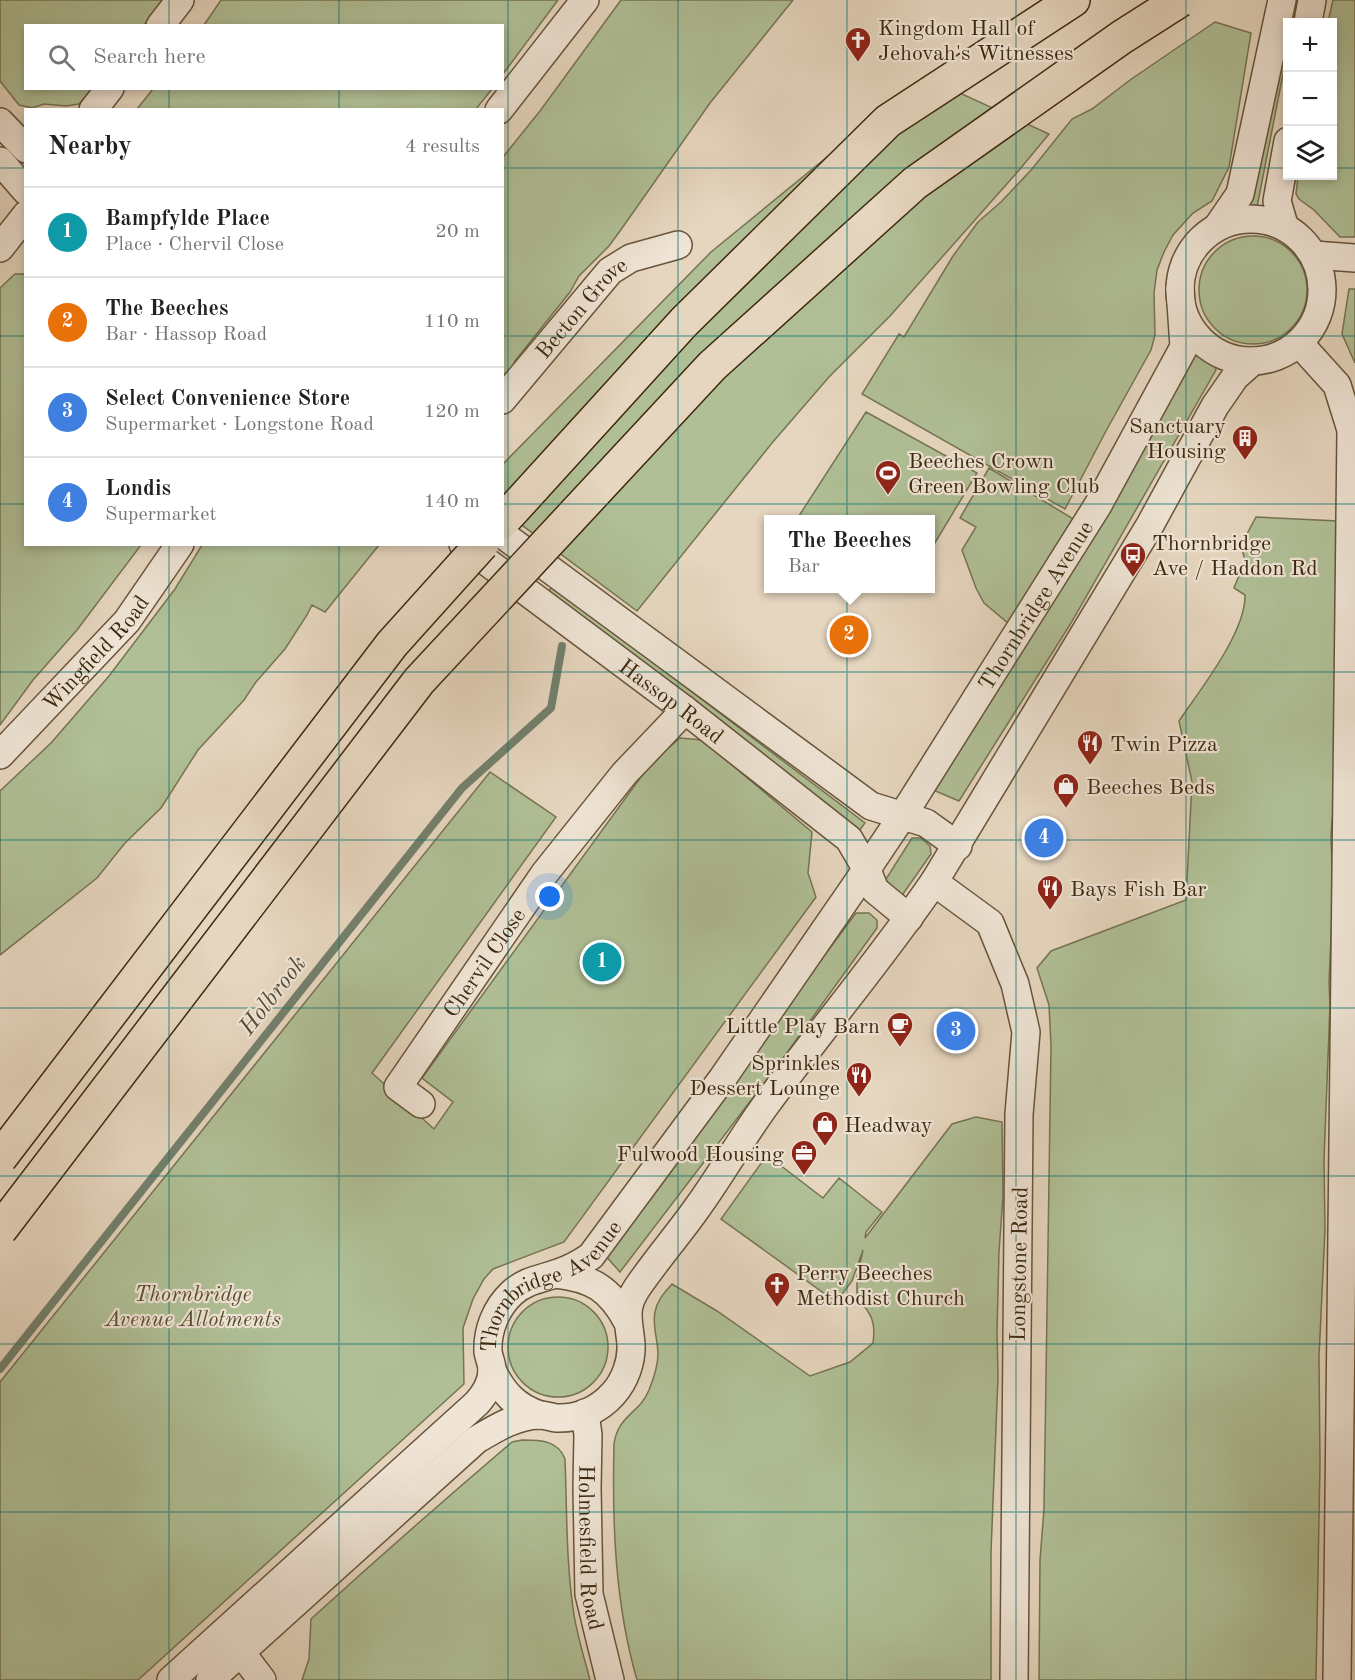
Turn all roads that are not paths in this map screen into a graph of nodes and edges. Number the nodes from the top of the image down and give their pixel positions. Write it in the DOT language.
graph roads {
  1 [pos="180,0"];
  2 [pos="585,0"];
  3 [pos="1073,0"];
  4 [pos="1180,0"];
  5 [pos="1282,0"];
  6 [pos="1312,0"];
  7 [pos="1309,18"];
  8 [pos="162,24"];
  9 [pos="108,90"];
  10 [pos="95,108"];
  11 [pos="501,108"];
  12 [pos="0,122"];
  13 [pos="24,147"];
  14 [pos="0,161"];
  15 [pos="1283,165"];
  16 [pos="24,188"];
  17 [pos="24,218"];
  18 [pos="1284,225"];
  19 [pos="1218,226"];
  20 [pos="678,245"];
  21 [pos="0,248"];
  22 [pos="1314,255"];
  23 [pos="1355,258"];
  24 [pos="1180,288"];
  25 [pos="1299,343"];
  26 [pos="1252,361"];
  27 [pos="504,398"];
  28 [pos="504,520"];
  29 [pos="504,535"];
  30 [pos="179,546"];
  31 [pos="466,546"];
  32 [pos="480,546"];
  33 [pos="685,710"];
  34 [pos="0,755"];
  35 [pos="903,815"];
  36 [pos="958,846"];
  37 [pos="867,870"];
  38 [pos="934,882"];
  39 [pos="909,918"];
  40 [pos="421,1104"];
  41 [pos="0,1158"];
  42 [pos="0,1230"];
  43 [pos="556,1274"];
  44 [pos="627,1320"];
  45 [pos="492,1370"];
  46 [pos="585,1413"];
  47 [pos="540,1414"];
  48 [pos="233,1641"];
  49 [pos="171,1680"];
  50 [pos="210,1680"];
  51 [pos="262,1680"];
  52 [pos="610,1680"];
  53 [pos="1014,1680"];
  54 [pos="1337,1680"];
  1 -- 8 [label="street"];
  2 -- 11 [label="street"];
  3 -- 28 [label="highway"];
  4 -- 42 [label="highway, bridge"];
  5 -- 19 [label="street"];
  6 -- 7 [label="street"];
  9 -- 10 [label="street"];
  12 -- 13 [label="street"];
  14 -- 16 [label="street"];
  15 -- 18 [label="street"];
  17 -- 21 [label="street"];
  18 -- 19 [label="street"];
  18 -- 22 [label="street"];
  19 -- 24 [label="street"];
  20 -- 27 [label="street, Becton Grove"];
  22 -- 23 [label="street"];
  22 -- 25 [label="street"];
  24 -- 26 [label="street"];
  24 -- 35 [label="street, Thornbridge Avenue"];
  25 -- 26 [label="street"];
  25 -- 54 [label="street"];
  26 -- 36 [label="street, Thornbridge Avenue"];
  29 -- 35 [label="street, Hassop Road"];
  30 -- 34 [label="street, Wingfield Road"];
  31 -- 33 [label="street, Hassop Road"];
  32 -- 41 [label="highway, bridge"];
  33 -- 37 [label="street, Hassop Road"];
  33 -- 40 [label="street, Chervil Close"];
  35 -- 36 [label="street"];
  35 -- 37 [label="street, Thornbridge Avenue"];
  36 -- 38 [label="street, Thornbridge Avenue"];
  37 -- 39 [label="street"];
  37 -- 43 [label="street, Thornbridge Avenue"];
  38 -- 39 [label="street, Thornbridge Avenue"];
  38 -- 53 [label="street, Longstone Road"];
  39 -- 44 [label="street, Thornbridge Avenue"];
  43 -- 44 [label="street"];
  43 -- 45 [label="street, Thornbridge Avenue"];
  44 -- 46 [label="street, Thornbridge Avenue"];
  45 -- 47 [label="street"];
  45 -- 48 [label="street, Thornbridge Avenue"];
  46 -- 47 [label="street, Thornbridge Avenue"];
  46 -- 52 [label="street, Holmesfield Road"];
  47 -- 48 [label="street, Thornbridge Avenue"];
  48 -- 49 [label="street, Thornbridge Avenue"];
  48 -- 50 [label="street, Thornbridge Avenue"];
  48 -- 51 [label="street"];
}
